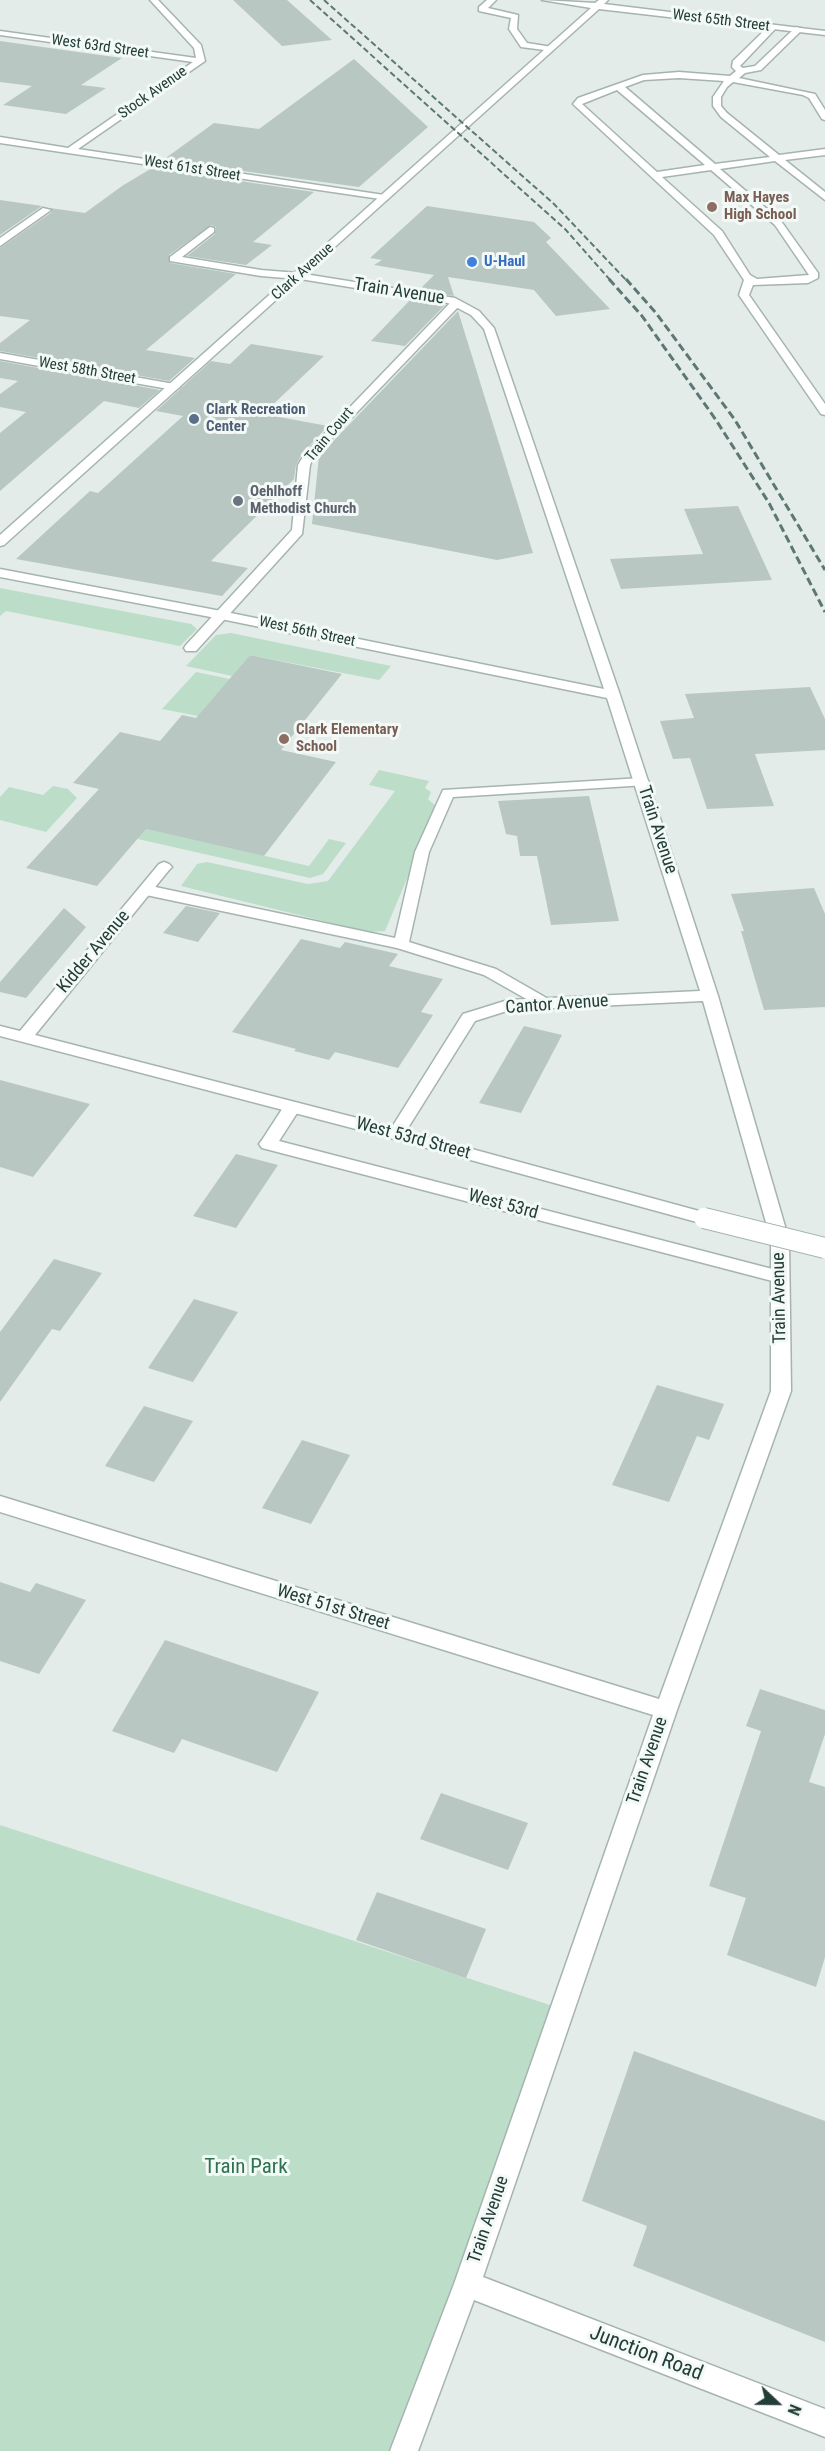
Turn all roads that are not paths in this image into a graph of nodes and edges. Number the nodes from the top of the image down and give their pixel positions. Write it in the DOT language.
graph roads {
  1 [pos="154,0"];
  2 [pos="492,0"];
  3 [pos="546,0"];
  4 [pos="600,3"];
  5 [pos="772,27"];
  6 [pos="799,29"];
  7 [pos="0,33"];
  8 [pos="825,33"];
  9 [pos="549,49"];
  10 [pos="201,61"];
  11 [pos="742,71"];
  12 [pos="731,79"];
  13 [pos="619,87"];
  14 [pos="825,117"];
  15 [pos="0,140"];
  16 [pos="70,150"];
  17 [pos="825,152"];
  18 [pos="778,158"];
  19 [pos="714,167"];
  20 [pos="654,176"];
  21 [pos="824,182"];
  22 [pos="811,185"];
  23 [pos="825,196"];
  24 [pos="384,198"];
  25 [pos="46,210"];
  26 [pos="210,230"];
  27 [pos="0,243"];
  28 [pos="298,276"];
  29 [pos="749,281"];
  30 [pos="456,303"];
  31 [pos="0,356"];
  32 [pos="174,387"];
  33 [pos="825,412"];
  34 [pos="0,542"];
  35 [pos="0,573"];
  36 [pos="221,615"];
  37 [pos="191,648"];
  38 [pos="613,695"];
  39 [pos="642,782"];
  40 [pos="164,867"];
  41 [pos="146,890"];
  42 [pos="401,944"];
  43 [pos="710,996"];
  44 [pos="544,1004"];
  45 [pos="0,1031"];
  46 [pos="24,1037"];
  47 [pos="292,1107"];
  48 [pos="396,1134"];
  49 [pos="825,1248"];
  50 [pos="780,1277"];
  51 [pos="0,1504"];
  52 [pos="666,1710"];
  53 [pos="466,2284"];
  54 [pos="825,2423"];
  55 [pos="404,2451"];
  1 -- 10 [label="street, Stock Avenue"];
  2 -- 9 [label="street"];
  3 -- 4 [label="street, West 65th Street"];
  4 -- 5 [label="street, West 65th Street"];
  4 -- 9 [label="street, Clark Avenue"];
  5 -- 6 [label="street, West 65th Street"];
  5 -- 11 [label="street"];
  6 -- 8 [label="street, West 65th Street"];
  6 -- 11 [label="street"];
  7 -- 10 [label="street, West 63rd Street"];
  9 -- 24 [label="street, Clark Avenue"];
  10 -- 16 [label="street, Stock Avenue"];
  11 -- 12 [label="street"];
  12 -- 13 [label="street"];
  12 -- 14 [label="street"];
  12 -- 18 [label="street"];
  13 -- 19 [label="street"];
  13 -- 20 [label="street"];
  15 -- 16 [label="street, West 61st Street"];
  16 -- 24 [label="street, West 61st Street"];
  17 -- 18 [label="street"];
  18 -- 19 [label="street"];
  18 -- 22 [label="street"];
  19 -- 20 [label="street"];
  19 -- 29 [label="street"];
  20 -- 29 [label="street"];
  21 -- 22 [label="street"];
  22 -- 23 [label="street"];
  24 -- 28 [label="street, Clark Avenue"];
  25 -- 27 [label="street"];
  26 -- 28 [label="street, Train Avenue"];
  28 -- 30 [label="street, Train Avenue"];
  28 -- 32 [label="street, Clark Avenue"];
  29 -- 33 [label="street"];
  30 -- 36 [label="street, Train Court"];
  30 -- 38 [label="street, Train Avenue"];
  31 -- 32 [label="street, West 58th Street"];
  32 -- 34 [label="street, Clark Avenue"];
  35 -- 36 [label="street, West 56th Street"];
  36 -- 37 [label="street, Train Court"];
  36 -- 38 [label="street, West 56th Street"];
  38 -- 39 [label="street, Train Avenue"];
  39 -- 42 [label="street"];
  39 -- 43 [label="street, Train Avenue"];
  40 -- 41 [label="street, Kidder Avenue"];
  41 -- 42 [label="street"];
  41 -- 46 [label="street, Kidder Avenue"];
  42 -- 44 [label="street"];
  43 -- 44 [label="street, Cantor Avenue"];
  43 -- 50 [label="street, Train Avenue"];
  44 -- 48 [label="street, Cantor Avenue"];
  45 -- 46 [label="street, West 53rd Street"];
  46 -- 47 [label="street, West 53rd Street"];
  47 -- 48 [label="street, West 53rd Street"];
  47 -- 50 [label="street, West 53rd"];
  48 -- 49 [label="street, West 53rd Street, bridge"];
  50 -- 52 [label="street, Train Avenue"];
  51 -- 52 [label="street, West 51st Street"];
  52 -- 53 [label="street, Train Avenue"];
  53 -- 54 [label="street, Junction Road"];
  53 -- 55 [label="street, Train Avenue"];
}
